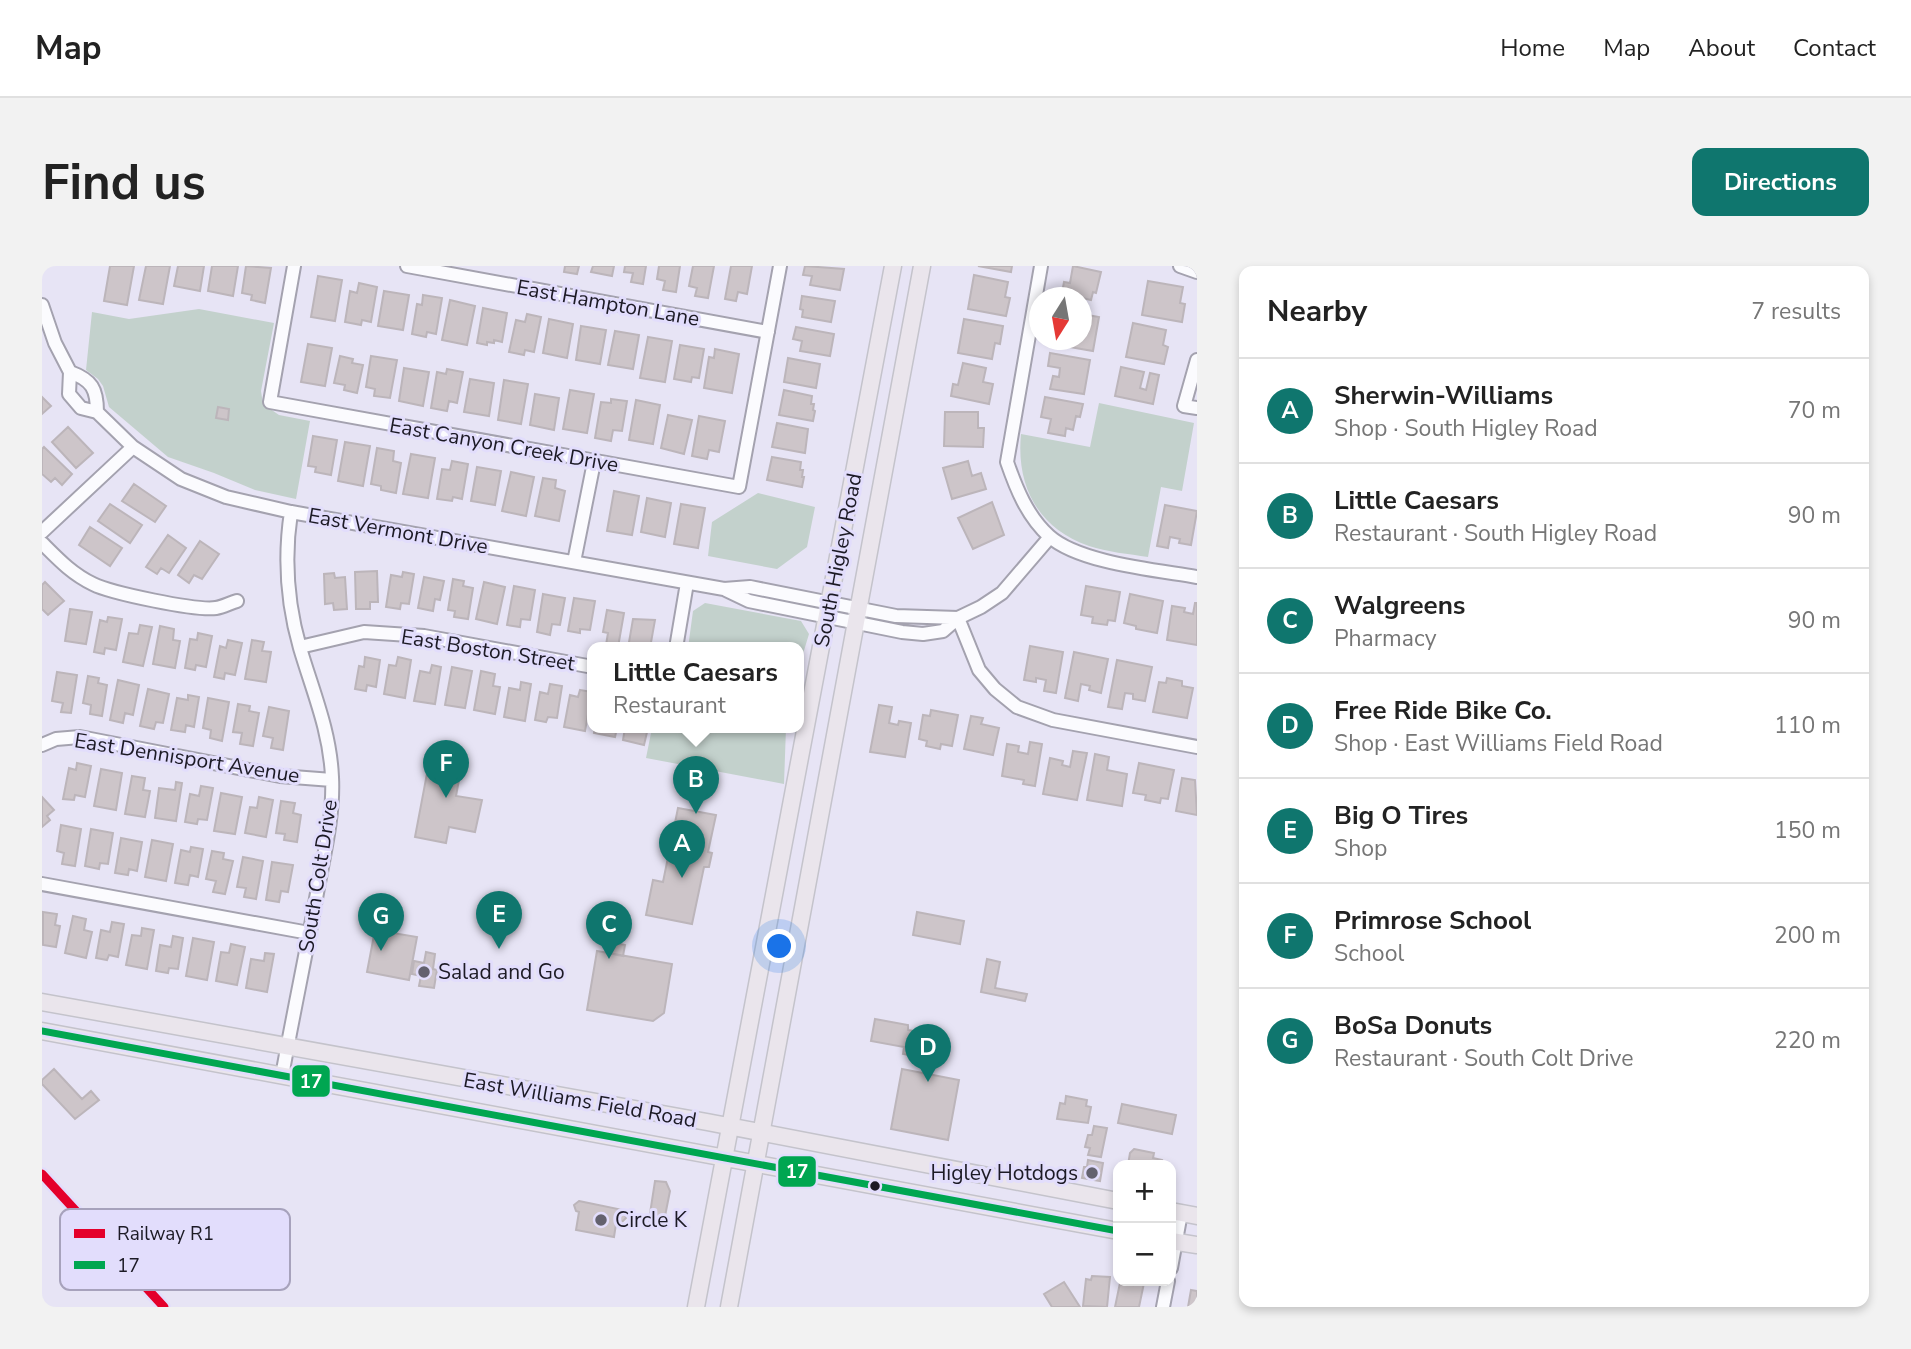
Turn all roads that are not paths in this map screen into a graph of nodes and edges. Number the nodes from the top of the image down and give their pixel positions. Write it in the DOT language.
graph roads {
  1 [pos="294,266"];
  2 [pos="407,266"];
  3 [pos="780,266"];
  4 [pos="893,266"];
  5 [pos="922,266"];
  6 [pos="1041,266"];
  7 [pos="1180,266"];
  8 [pos="430,268"];
  9 [pos="1197,272"];
  10 [pos="42,305"];
  11 [pos="46,332"];
  12 [pos="768,332"];
  13 [pos="1197,360"];
  14 [pos="70,372"];
  15 [pos="1191,407"];
  16 [pos="97,412"];
  17 [pos="133,447"];
  18 [pos="594,462"];
  19 [pos="291,512"];
  20 [pos="42,532"];
  21 [pos="1050,537"];
  22 [pos="42,543"];
  23 [pos="574,562"];
  24 [pos="1197,578"];
  25 [pos="687,583"];
  26 [pos="237,601"];
  27 [pos="829,609"];
  28 [pos="856,615"];
  29 [pos="958,618"];
  30 [pos="677,642"];
  31 [pos="300,647"];
  32 [pos="587,666"];
  33 [pos="42,745"];
  34 [pos="1197,747"];
  35 [pos="332,780"];
  36 [pos="790,808"];
  37 [pos="821,808"];
  38 [pos="42,884"];
  39 [pos="309,933"];
  40 [pos="42,1002"];
  41 [pos="42,1031"];
  42 [pos="287,1048"];
  43 [pos="282,1076"];
  44 [pos="729,1126"];
  45 [pos="761,1133"];
  46 [pos="724,1158"];
  47 [pos="756,1164"];
  48 [pos="1113,1200"];
  49 [pos="1183,1213"];
  50 [pos="1113,1230"];
  51 [pos="1176,1233"];
  52 [pos="1176,1242"];
  53 [pos="1197,1245"];
  54 [pos="1167,1286"];
  55 [pos="695,1307"];
  56 [pos="729,1307"];
  57 [pos="1163,1307"];
  1 -- 18 [label="street, East Canyon Creek Drive"];
  2 -- 8 [label="street, East Hampton Lane"];
  3 -- 12 [label="street"];
  4 -- 27 [label="main road, South Higley Road"];
  5 -- 28 [label="main road, South Higley Road"];
  6 -- 21 [label="street"];
  7 -- 9 [label="street"];
  8 -- 12 [label="street, East Hampton Lane"];
  10 -- 11 [label="street, East Vermont Drive"];
  11 -- 14 [label="street, East Vermont Drive"];
  12 -- 18 [label="street, East Canyon Creek Drive"];
  13 -- 15 [label="street"];
  14 -- 16 [label="street, East Vermont Drive"];
  14 -- 16 [label="street, East Vermont Drive"];
  16 -- 17 [label="street, East Vermont Drive"];
  17 -- 19 [label="street, East Vermont Drive"];
  17 -- 20 [label="street"];
  18 -- 23 [label="street"];
  19 -- 23 [label="street, East Vermont Drive"];
  19 -- 31 [label="street, South Colt Drive"];
  21 -- 24 [label="street"];
  21 -- 29 [label="street, East Vermont Drive"];
  22 -- 26 [label="street"];
  23 -- 25 [label="street, East Vermont Drive"];
  25 -- 27 [label="street, East Vermont Drive"];
  25 -- 30 [label="street"];
  27 -- 28 [label="street, East Vermont Drive"];
  27 -- 36 [label="main road, South Higley Road"];
  28 -- 29 [label="street, East Vermont Drive"];
  28 -- 37 [label="main road, South Higley Road"];
  29 -- 34 [label="street"];
  31 -- 32 [label="street, East Boston Street"];
  31 -- 35 [label="street, South Colt Drive"];
  33 -- 35 [label="street, East Dennisport Avenue"];
  35 -- 39 [label="street, South Colt Drive"];
  36 -- 37 [label="main road"];
  36 -- 44 [label="main road, South Higley Road"];
  37 -- 45 [label="main road, South Higley Road"];
  38 -- 39 [label="street"];
  39 -- 42 [label="street, South Colt Drive"];
  40 -- 42 [label="main road, East Williams Field Road"];
  41 -- 43 [label="main road, East Williams Field Road"];
  42 -- 43 [label="street, South Colt Drive"];
  42 -- 44 [label="main road, East Williams Field Road"];
  43 -- 46 [label="main road, East Williams Field Road"];
  44 -- 45 [label="main road, East Williams Field Road"];
  44 -- 46 [label="main road, South Higley Road"];
  45 -- 47 [label="main road, South Higley Road"];
  45 -- 48 [label="main road, East Williams Field Road"];
  46 -- 47 [label="main road, East Williams Field Road"];
  46 -- 55 [label="main road, South Higley Road"];
  47 -- 50 [label="main road, East Williams Field Road"];
  47 -- 56 [label="main road, South Higley Road"];
  49 -- 51 [label="street"];
  52 -- 53 [label="main road"];
  54 -- 57 [label="street"];
}
